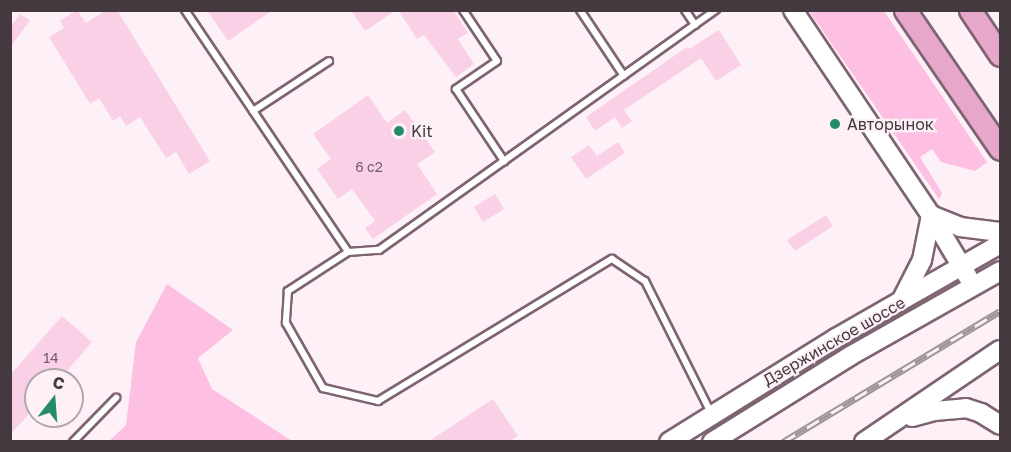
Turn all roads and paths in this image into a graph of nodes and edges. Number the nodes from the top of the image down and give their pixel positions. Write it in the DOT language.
graph roads {
  1 [pos="185,10"];
  2 [pos="463,10"];
  3 [pos="580,10"];
  4 [pos="685,10"];
  5 [pos="716,10"];
  6 [pos="793,10"];
  7 [pos="905,10"];
  8 [pos="970,10"];
  9 [pos="695,26"];
  10 [pos="1000,55"];
  11 [pos="329,61"];
  12 [pos="624,76"];
  13 [pos="253,111"];
  14 [pos="1000,149"];
  15 [pos="504,161"];
  16 [pos="931,215"];
  17 [pos="1000,232"];
  18 [pos="1000,244"];
  19 [pos="348,252"];
  20 [pos="962,267"];
  21 [pos="1000,271"];
  22 [pos="974,286"];
  23 [pos="900,302"];
  24 [pos="1000,350"];
  25 [pos="116,398"];
  26 [pos="711,414"];
  27 [pos="896,422"];
  28 [pos="1000,425"];
  29 [pos="73,441"];
  30 [pos="669,441"];
  31 [pos="712,441"];
  32 [pos="864,441"];
  1 -- 13 [label="lane"];
  2 -- 15 [label="lane"];
  3 -- 12 [label="lane"];
  4 -- 9 [label="lane"];
  5 -- 9 [label="lane"];
  6 -- 16 [label="main road"];
  7 -- 14 [label="highway"];
  8 -- 10 [label="highway"];
  9 -- 12 [label="lane"];
  11 -- 13 [label="lane"];
  12 -- 15 [label="lane"];
  13 -- 19 [label="lane"];
  15 -- 19 [label="lane"];
  16 -- 17 [label="main road"];
  16 -- 20 [label="main road"];
  16 -- 23 [label="main road"];
  18 -- 20 [label="main road, Дзержинское шоссе"];
  19 -- 26 [label="lane"];
  20 -- 22 [label="main road"];
  20 -- 23 [label="main road, Дзержинское шоссе"];
  21 -- 22 [label="main road, Дзержинское шоссе"];
  22 -- 31 [label="main road, Дзержинское шоссе"];
  23 -- 26 [label="main road, Дзержинское шоссе"];
  24 -- 27 [label="main road"];
  25 -- 29 [label="lane"];
  26 -- 30 [label="main road, Дзержинское шоссе"];
  27 -- 28 [label="main road"];
  27 -- 32 [label="main road"];
}
